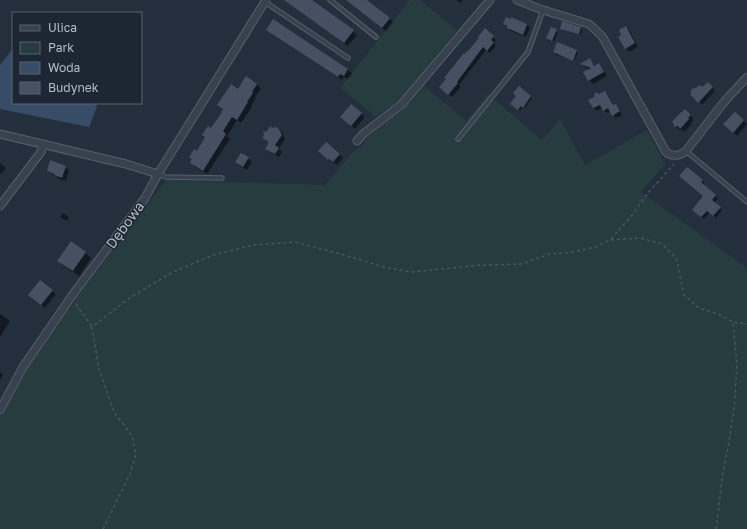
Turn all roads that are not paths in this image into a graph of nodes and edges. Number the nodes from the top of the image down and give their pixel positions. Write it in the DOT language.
graph roads {
  1 [pos="330,0"];
  2 [pos="490,0"];
  3 [pos="517,0"];
  4 [pos="266,1"];
  5 [pos="543,10"];
  6 [pos="376,37"];
  7 [pos="348,58"];
  8 [pos="747,77"];
  9 [pos="0,134"];
  10 [pos="458,139"];
  11 [pos="357,141"];
  12 [pos="44,144"];
  13 [pos="686,151"];
  14 [pos="158,174"];
  15 [pos="222,178"];
  16 [pos="747,202"];
  17 [pos="0,206"];
  18 [pos="0,410"];
  1 -- 6 [label="lane"];
  2 -- 11 [label="street"];
  3 -- 5 [label="street"];
  4 -- 7 [label="lane"];
  4 -- 14 [label="street, Dębowa"];
  5 -- 10 [label="lane"];
  5 -- 13 [label="street"];
  8 -- 13 [label="street"];
  9 -- 12 [label="street"];
  12 -- 14 [label="street"];
  12 -- 17 [label="street"];
  13 -- 16 [label="lane"];
  14 -- 15 [label="lane"];
  14 -- 18 [label="street, Dębowa"];
}
